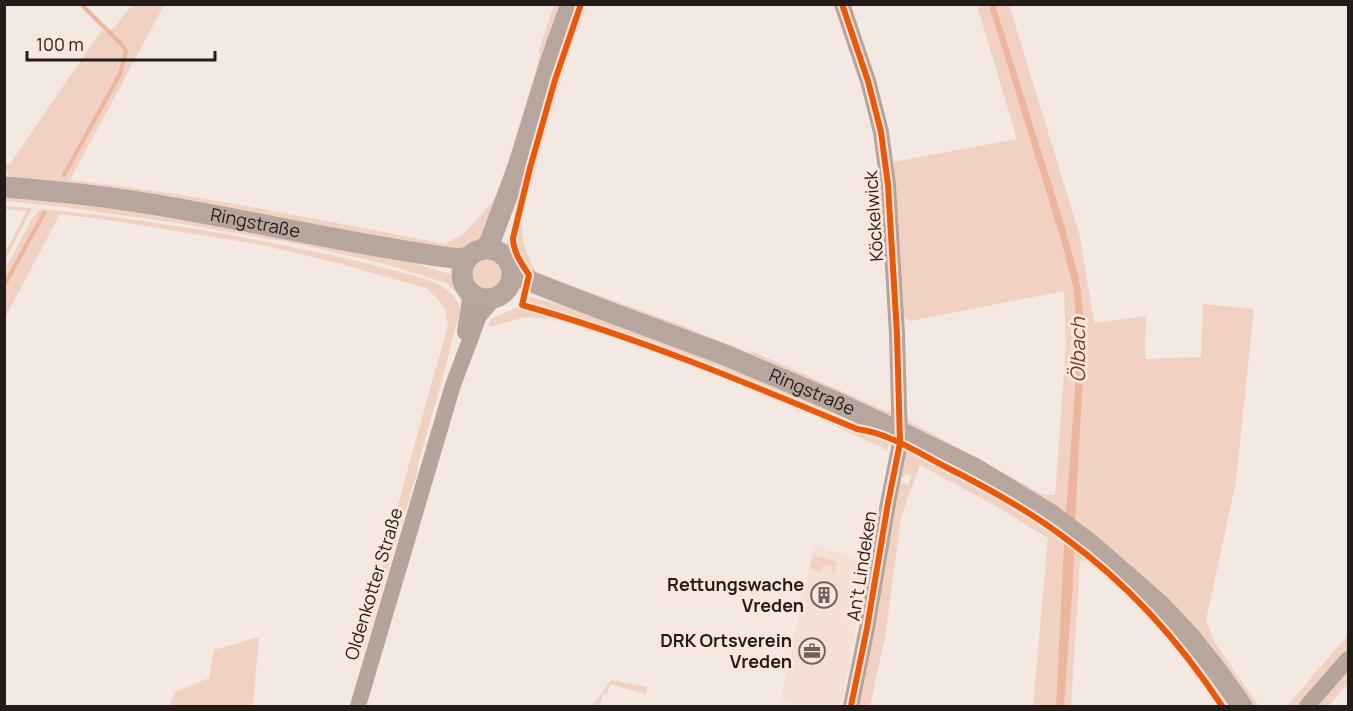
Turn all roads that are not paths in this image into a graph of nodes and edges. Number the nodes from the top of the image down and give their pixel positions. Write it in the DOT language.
graph roads {
  1 [pos="571,4"];
  2 [pos="842,4"];
  3 [pos="4,187"];
  4 [pos="483,266"];
  5 [pos="500,295"];
  6 [pos="596,307"];
  7 [pos="453,385"];
  8 [pos="898,431"];
  9 [pos="1348,659"];
  10 [pos="358,706"];
  11 [pos="851,706"];
  12 [pos="1242,706"];
  13 [pos="1307,706"];
  1 -- 4 [label="main road"];
  2 -- 8 [label="street, Köckelwick"];
  3 -- 4 [label="main road, Ringstraße"];
  4 -- 5 [label="main road, Ringstraße"];
  4 -- 5 [label="main road"];
  4 -- 6 [label="main road, Ringstraße"];
  4 -- 7 [label="street"];
  5 -- 6 [label="main road, Ringstraße"];
  5 -- 7 [label="street"];
  6 -- 8 [label="main road, Ringstraße"];
  7 -- 10 [label="street, Oldenkotter Straße"];
  8 -- 11 [label="street, An't Lindeken"];
  8 -- 12 [label="main road, Ringstraße"];
  9 -- 13 [label="street"];
}
